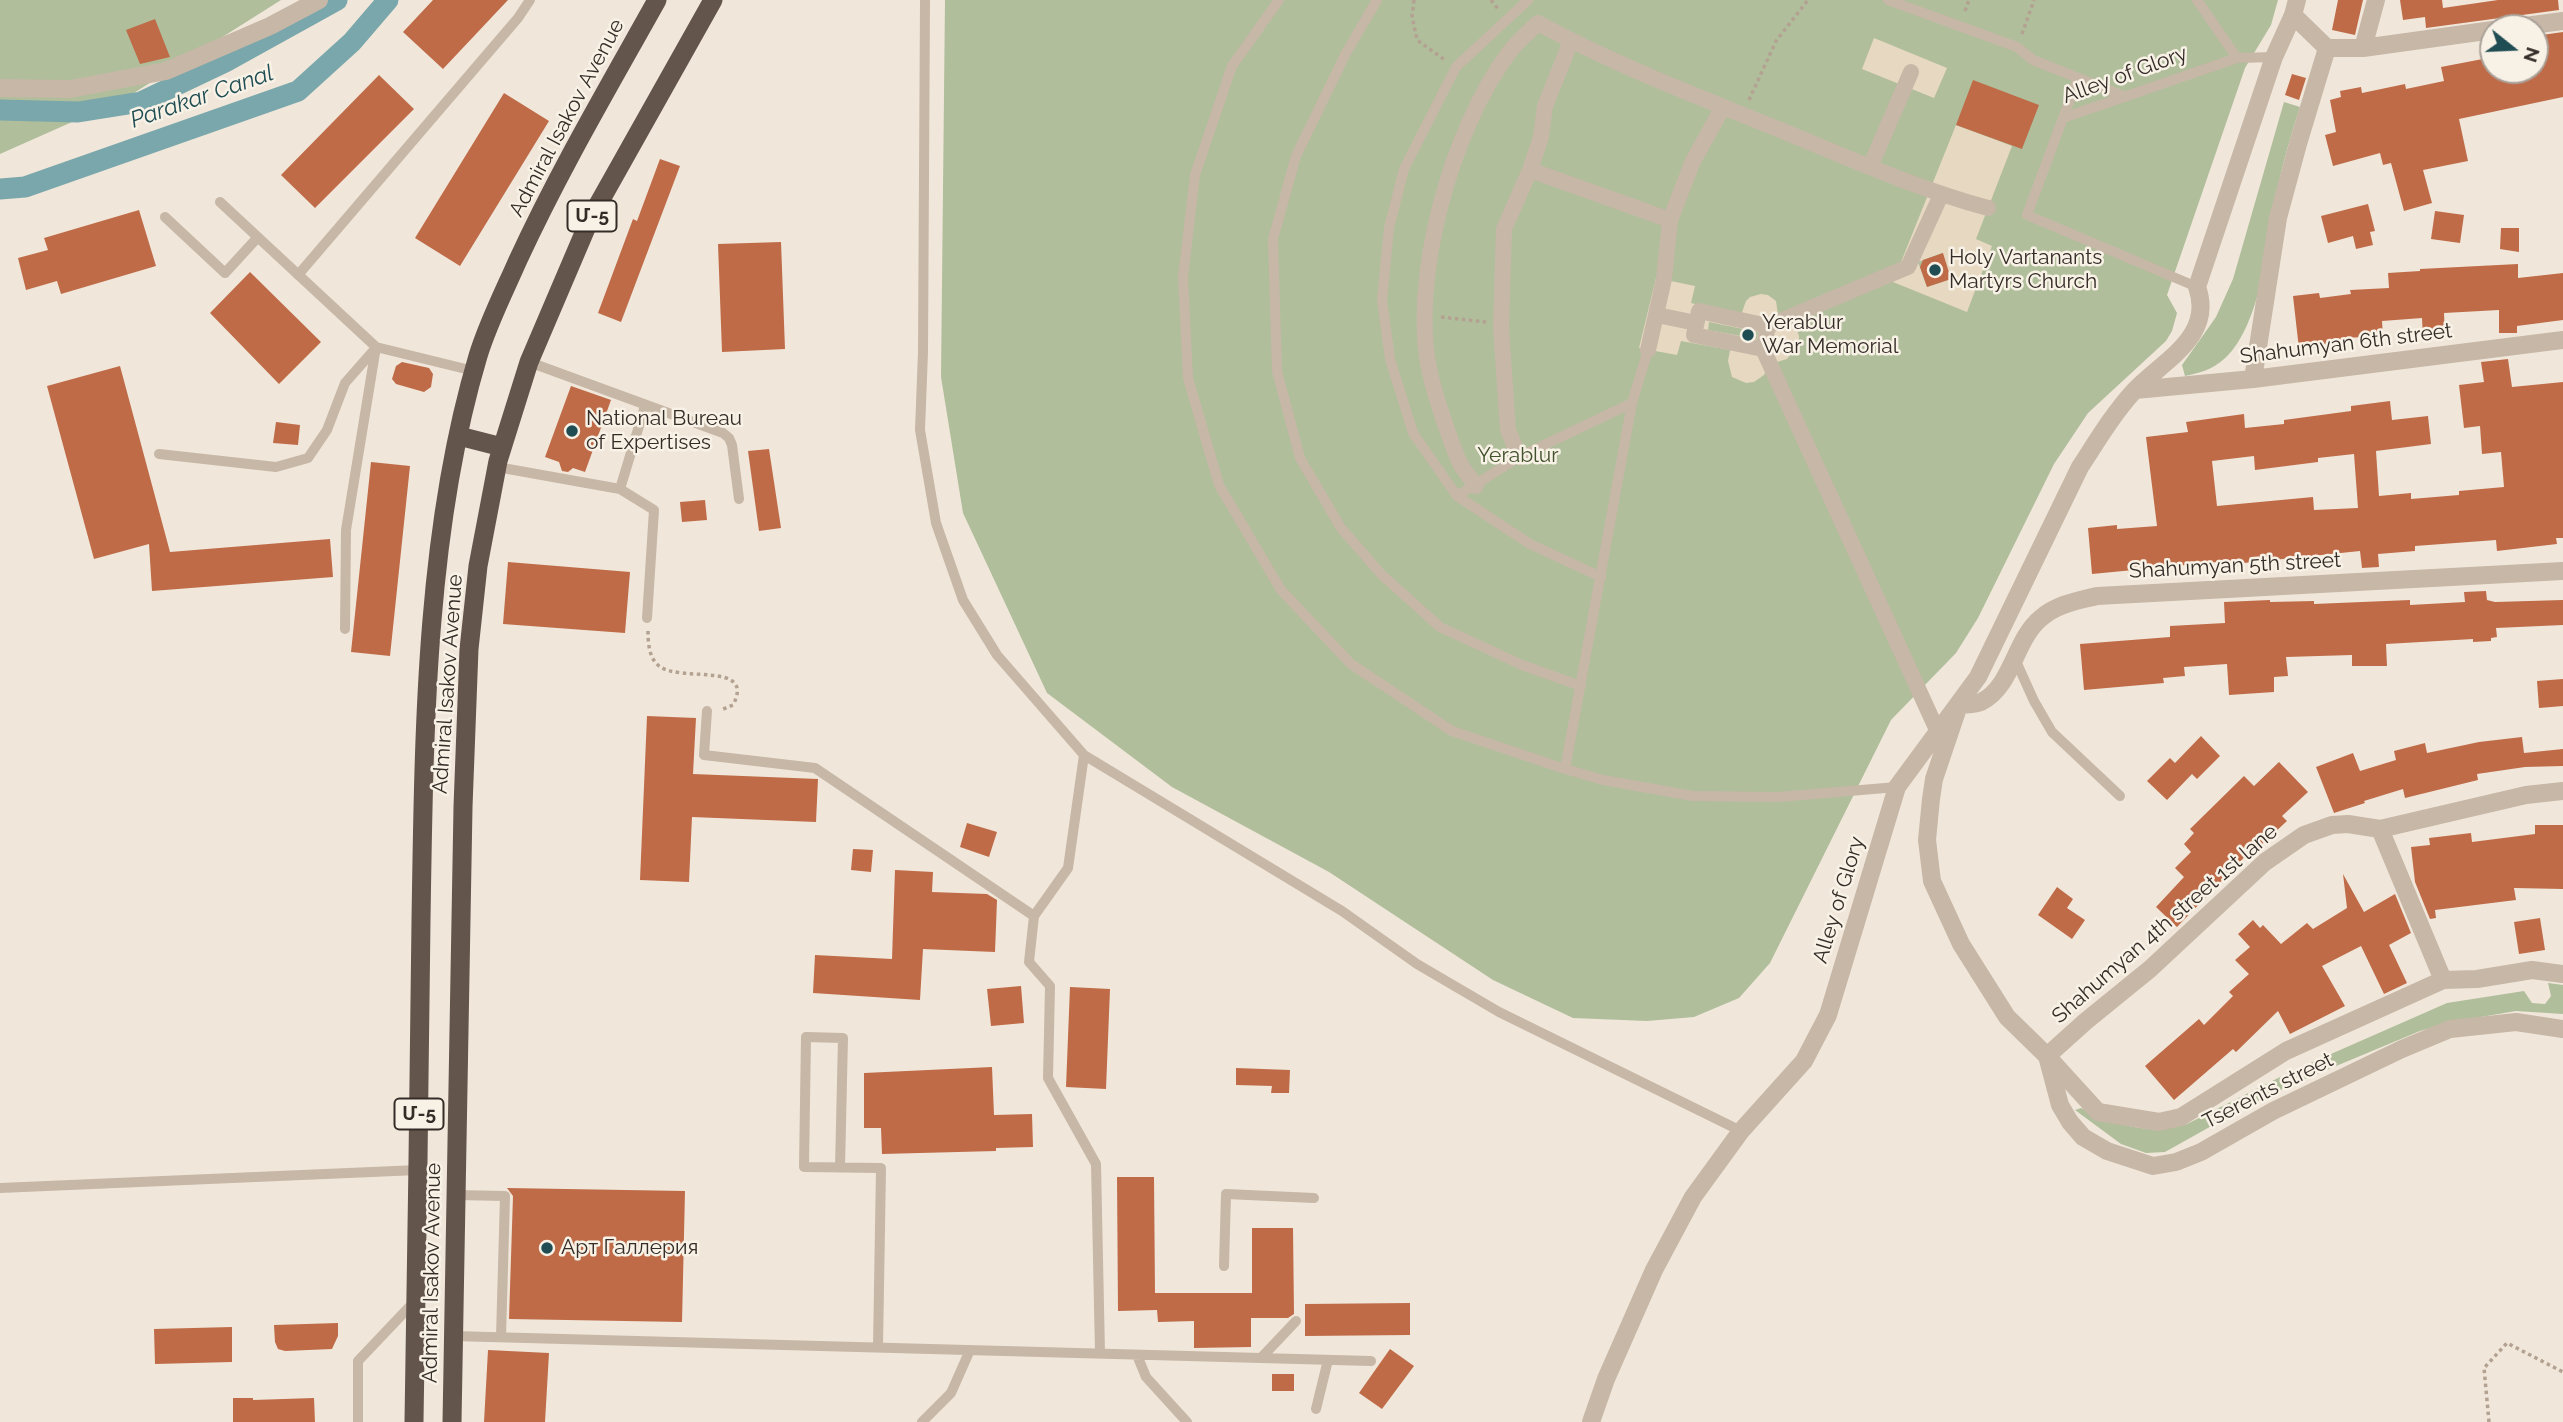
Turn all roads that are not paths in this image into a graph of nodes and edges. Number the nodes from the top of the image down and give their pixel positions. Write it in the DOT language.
graph roads {
  1 [pos="319,0"];
  2 [pos="530,0"];
  3 [pos="657,0"];
  4 [pos="713,0"];
  5 [pos="925,0"];
  6 [pos="1279,0"];
  7 [pos="1377,0"];
  8 [pos="1528,0"];
  9 [pos="1888,0"];
  10 [pos="2197,0"];
  11 [pos="2376,0"];
  12 [pos="2295,8"];
  13 [pos="2479,32"];
  14 [pos="1571,41"];
  15 [pos="2327,48"];
  16 [pos="2363,48"];
  17 [pos="2274,57"];
  18 [pos="2237,58"];
  19 [pos="1911,72"];
  20 [pos="2078,78"];
  21 [pos="0,88"];
  22 [pos="2126,97"];
  23 [pos="1723,107"];
  24 [pos="2063,118"];
  25 [pos="1870,167"];
  26 [pos="1530,170"];
  27 [pos="1941,195"];
  28 [pos="220,202"];
  29 [pos="1988,208"];
  30 [pos="165,217"];
  31 [pos="1670,220"];
  32 [pos="258,237"];
  33 [pos="298,275"];
  34 [pos="2197,287"];
  35 [pos="1657,316"];
  36 [pos="1696,323"];
  37 [pos="1768,326"];
  38 [pos="2563,340"];
  39 [pos="376,347"];
  40 [pos="1648,349"];
  41 [pos="1763,349"];
  42 [pos="529,362"];
  43 [pos="474,370"];
  44 [pos="2253,379"];
  45 [pos="2135,390"];
  46 [pos="1632,403"];
  47 [pos="645,406"];
  48 [pos="459,436"];
  49 [pos="502,447"];
  50 [pos="159,454"];
  51 [pos="1520,457"];
  52 [pos="497,467"];
  53 [pos="1475,486"];
  54 [pos="620,489"];
  55 [pos="1457,496"];
  56 [pos="739,499"];
  57 [pos="2563,571"];
  58 [pos="1601,577"];
  59 [pos="647,618"];
  60 [pos="345,629"];
  61 [pos="2015,659"];
  62 [pos="1581,686"];
  63 [pos="1959,705"];
  64 [pos="706,711"];
  65 [pos="1937,730"];
  66 [pos="1084,755"];
  67 [pos="1565,769"];
  68 [pos="1897,787"];
  69 [pos="2563,791"];
  70 [pos="2120,796"];
  71 [pos="2380,829"];
  72 [pos="1034,916"];
  73 [pos="2563,974"];
  74 [pos="2443,980"];
  75 [pos="2563,1030"];
  76 [pos="2047,1056"];
  77 [pos="1741,1131"];
  78 [pos="840,1167"];
  79 [pos="418,1170"];
  80 [pos="0,1188"];
  81 [pos="456,1195"];
  82 [pos="1314,1198"];
  83 [pos="1224,1266"];
  84 [pos="416,1300"];
  85 [pos="1296,1321"];
  86 [pos="453,1336"];
  87 [pos="501,1337"];
  88 [pos="877,1347"];
  89 [pos="970,1350"];
  90 [pos="1100,1353"];
  91 [pos="1137,1355"];
  92 [pos="1261,1358"];
  93 [pos="1328,1360"];
  94 [pos="1371,1361"];
  95 [pos="1316,1409"];
  96 [pos="358,1422"];
  97 [pos="414,1422"];
  98 [pos="452,1422"];
  99 [pos="922,1422"];
  100 [pos="1187,1422"];
  101 [pos="1591,1422"];
  1 -- 21 [label="street"];
  2 -- 33 [label="lane"];
  3 -- 43 [label="highway, Admiral Isakov Avenue / Մ-5"];
  4 -- 42 [label="highway, Admiral Isakov Avenue / Մ-5"];
  5 -- 66 [label="lane"];
  6 -- 67 [label="lane"];
  7 -- 62 [label="lane"];
  8 -- 55 [label="lane"];
  9 -- 20 [label="lane"];
  10 -- 18 [label="lane"];
  11 -- 16 [label="street"];
  12 -- 15 [label="street"];
  12 -- 17 [label="street, Alley of Glory"];
  13 -- 16 [label="street"];
  14 -- 23 [label="street"];
  14 -- 26 [label="street"];
  14 -- 53 [label="street"];
  15 -- 16 [label="street"];
  15 -- 44 [label="street"];
  17 -- 18 [label="lane, Alley of Glory"];
  17 -- 34 [label="street, Alley of Glory"];
  18 -- 22 [label="lane, Alley of Glory"];
  19 -- 25 [label="street"];
  20 -- 22 [label="lane"];
  20 -- 24 [label="lane"];
  22 -- 24 [label="lane, Alley of Glory"];
  23 -- 25 [label="street"];
  23 -- 31 [label="street"];
  24 -- 34 [label="lane, Alley of Glory"];
  25 -- 27 [label="street"];
  26 -- 31 [label="street"];
  26 -- 51 [label="street"];
  27 -- 29 [label="street"];
  27 -- 37 [label="street"];
  28 -- 32 [label="lane"];
  30 -- 32 [label="lane"];
  31 -- 35 [label="street"];
  32 -- 33 [label="lane"];
  33 -- 39 [label="lane"];
  34 -- 45 [label="street, Alley of Glory"];
  35 -- 36 [label="street"];
  35 -- 40 [label="street"];
  36 -- 37 [label="street"];
  36 -- 41 [label="street"];
  37 -- 41 [label="street"];
  38 -- 44 [label="street, Shahumyan 6th street"];
  39 -- 43 [label="lane"];
  39 -- 50 [label="lane"];
  39 -- 60 [label="lane"];
  40 -- 46 [label="lane"];
  41 -- 65 [label="street"];
  42 -- 47 [label="lane"];
  42 -- 49 [label="highway, Admiral Isakov Avenue / Մ-5"];
  43 -- 48 [label="highway, Admiral Isakov Avenue / Մ-5"];
  44 -- 45 [label="street, Shahumyan 6th street"];
  45 -- 63 [label="street, Alley of Glory"];
  46 -- 51 [label="lane"];
  46 -- 58 [label="lane"];
  47 -- 54 [label="lane"];
  47 -- 56 [label="lane"];
  48 -- 49 [label="highway"];
  48 -- 79 [label="highway, Admiral Isakov Avenue / Մ-5"];
  49 -- 52 [label="highway, Admiral Isakov Avenue / Մ-5"];
  51 -- 53 [label="lane"];
  52 -- 54 [label="lane"];
  52 -- 81 [label="highway, Admiral Isakov Avenue / Մ-5"];
  53 -- 55 [label="lane"];
  54 -- 59 [label="lane"];
  55 -- 58 [label="lane"];
  57 -- 61 [label="street, Shahumyan 5th street"];
  58 -- 62 [label="lane"];
  61 -- 63 [label="street, Shahumyan 5th street"];
  61 -- 70 [label="lane"];
  62 -- 67 [label="lane"];
  63 -- 65 [label="street, Alley of Glory"];
  63 -- 76 [label="street, Tserents street"];
  64 -- 72 [label="lane"];
  65 -- 68 [label="street, Alley of Glory"];
  66 -- 72 [label="lane"];
  66 -- 77 [label="lane"];
  67 -- 68 [label="lane"];
  68 -- 77 [label="street, Alley of Glory"];
  69 -- 71 [label="street, Shahumyan 4th street 1st lane"];
  71 -- 74 [label="street"];
  71 -- 76 [label="street, Shahumyan 4th street 1st lane"];
  72 -- 90 [label="lane"];
  73 -- 74 [label="street, Tserents street"];
  74 -- 76 [label="street, Tserents street"];
  75 -- 76 [label="street, Tserents street"];
  77 -- 101 [label="street, Alley of Glory"];
  78 -- 78 [label="lane"];
  78 -- 88 [label="lane"];
  79 -- 80 [label="lane"];
  79 -- 84 [label="highway, Admiral Isakov Avenue / Մ-5"];
  81 -- 86 [label="highway, Admiral Isakov Avenue / Մ-5"];
  81 -- 87 [label="lane"];
  82 -- 83 [label="lane"];
  84 -- 96 [label="lane"];
  84 -- 97 [label="highway, Admiral Isakov Avenue / Մ-5"];
  85 -- 92 [label="lane"];
  86 -- 87 [label="lane"];
  86 -- 98 [label="highway, Admiral Isakov Avenue / Մ-5"];
  87 -- 88 [label="lane"];
  88 -- 89 [label="lane"];
  89 -- 90 [label="lane"];
  89 -- 99 [label="lane"];
  90 -- 91 [label="lane"];
  91 -- 92 [label="lane"];
  91 -- 100 [label="lane"];
  92 -- 93 [label="lane"];
  93 -- 94 [label="lane"];
  93 -- 95 [label="lane"];
}
